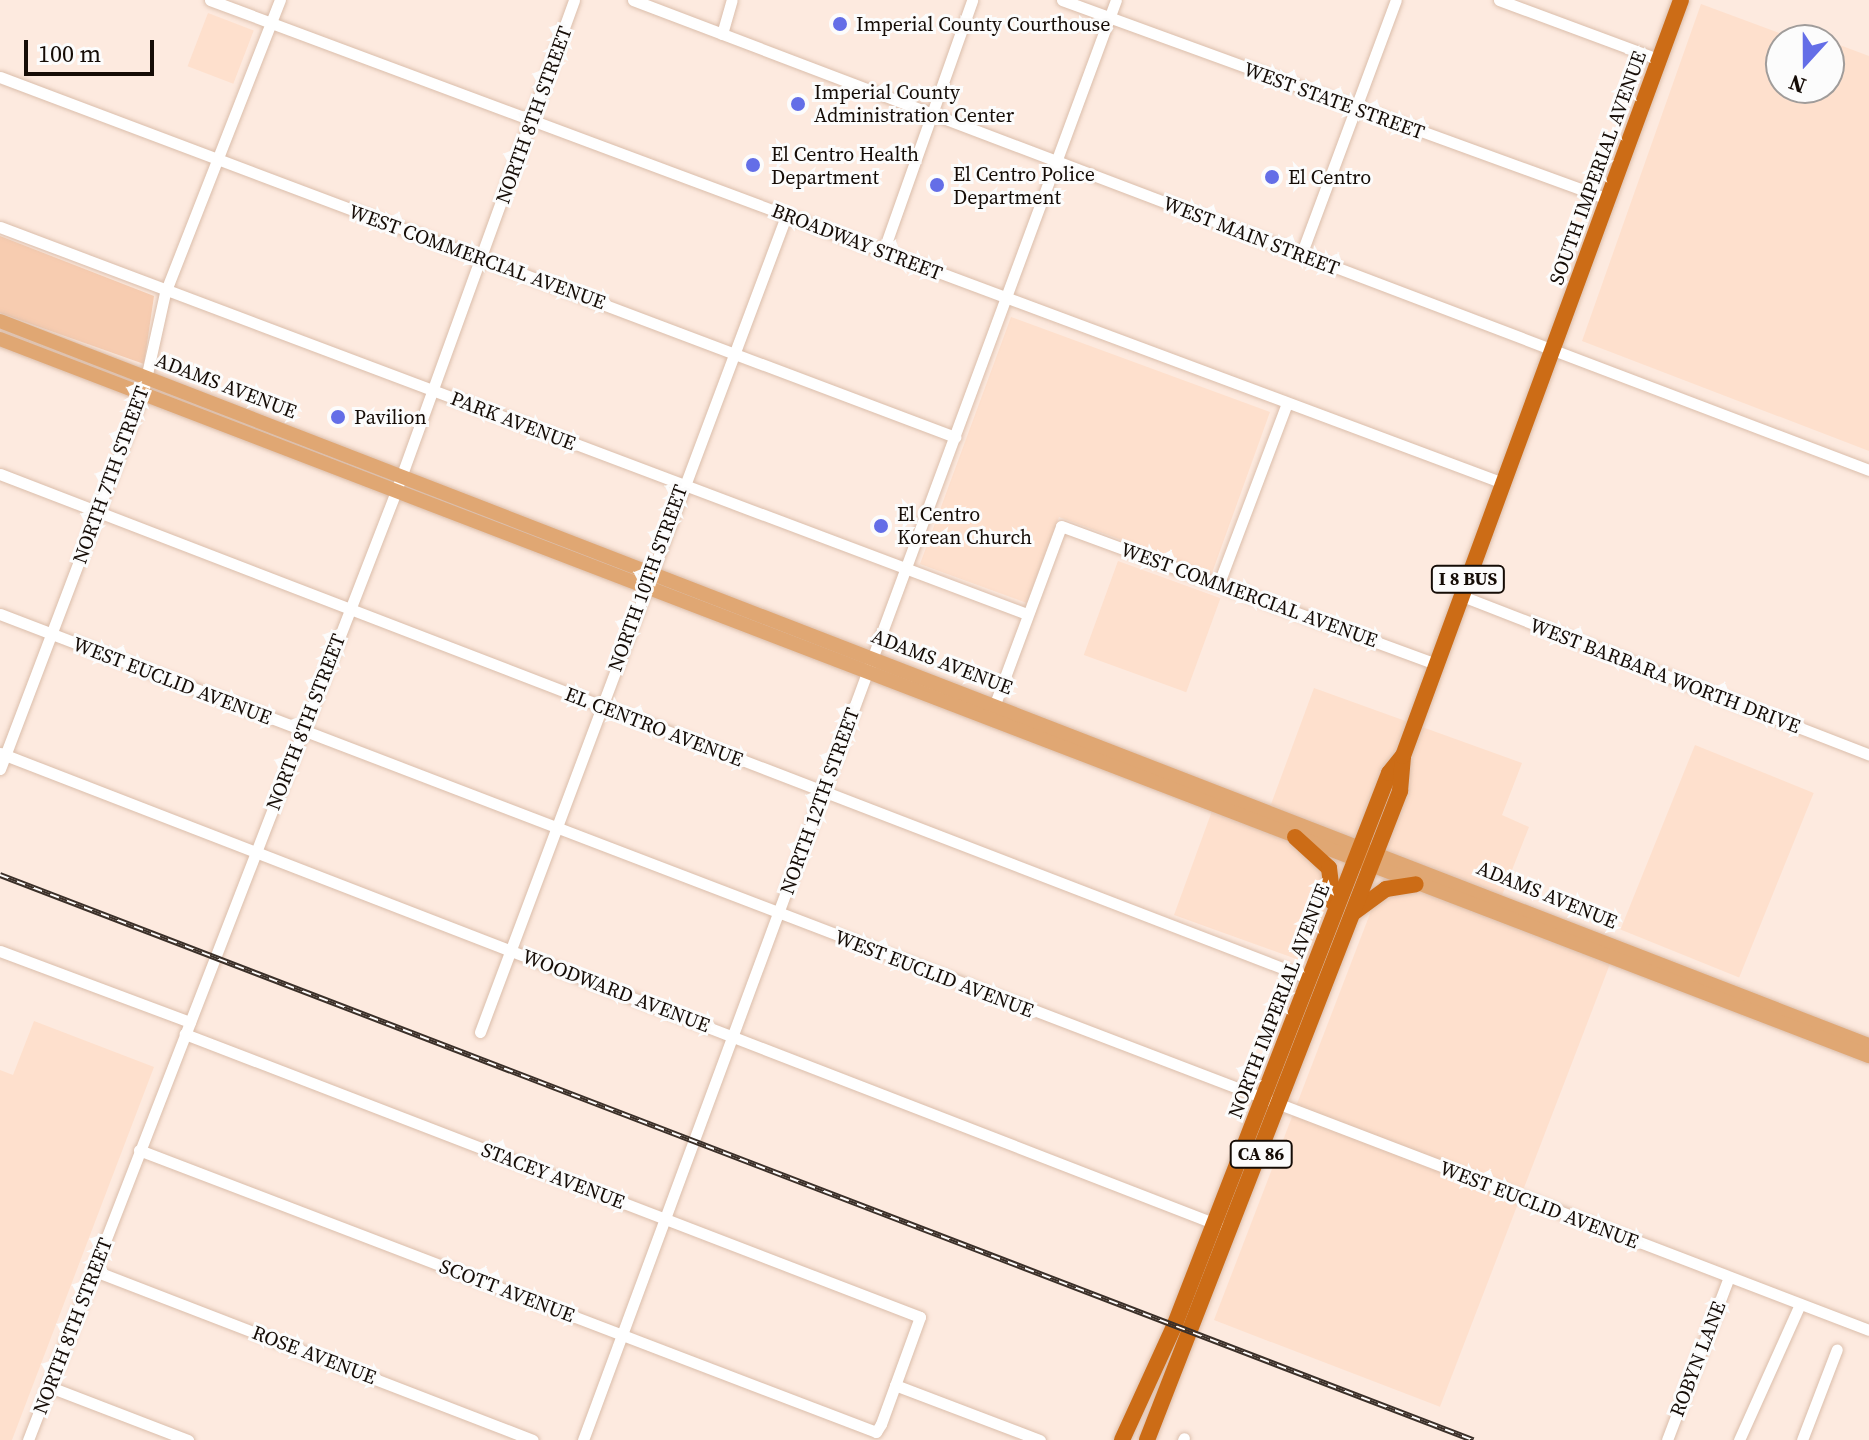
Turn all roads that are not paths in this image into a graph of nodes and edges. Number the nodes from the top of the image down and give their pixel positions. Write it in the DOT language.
graph roads {
  1 [pos="210,0"];
  2 [pos="280,0"];
  3 [pos="574,0"];
  4 [pos="633,0"];
  5 [pos="732,0"];
  6 [pos="972,0"];
  7 [pos="1062,0"];
  8 [pos="1116,0"];
  9 [pos="1396,0"];
  10 [pos="1499,0"];
  11 [pos="1681,0"];
  12 [pos="1110,18"];
  13 [pos="272,24"];
  14 [pos="722,34"];
  15 [pos="1660,60"];
  16 [pos="0,77"];
  17 [pos="1356,110"];
  18 [pos="930,113"];
  19 [pos="533,121"];
  20 [pos="219,161"];
  21 [pos="1056,162"];
  22 [pos="1608,199"];
  23 [pos="786,216"];
  24 [pos="0,227"];
  25 [pos="883,252"];
  26 [pos="1301,255"];
  27 [pos="482,258"];
  28 [pos="165,293"];
  29 [pos="1007,299"];
  30 [pos="0,321"];
  31 [pos="0,339"];
  32 [pos="1552,350"];
  33 [pos="734,352"];
  34 [pos="146,377"];
  35 [pos="433,390"];
  36 [pos="143,392"];
  37 [pos="1287,403"];
  38 [pos="955,437"];
  39 [pos="1869,470"];
  40 [pos="402,473"];
  41 [pos="0,474"];
  42 [pos="1503,483"];
  43 [pos="682,486"];
  44 [pos="396,491"];
  45 [pos="98,511"];
  46 [pos="906,570"];
  47 [pos="652,572"];
  48 [pos="1219,583"];
  49 [pos="646,587"];
  50 [pos="1462,596"];
  51 [pos="350,610"];
  52 [pos="0,614"];
  53 [pos="1027,614"];
  54 [pos="52,634"];
  55 [pos="873,658"];
  56 [pos="1437,664"];
  57 [pos="867,674"];
  58 [pos="995,704"];
  59 [pos="601,706"];
  60 [pos="989,720"];
  61 [pos="302,732"];
  62 [pos="2,754"];
  63 [pos="1869,755"];
  64 [pos="1403,756"];
  65 [pos="0,769"];
  66 [pos="821,792"];
  67 [pos="555,827"];
  68 [pos="1295,837"];
  69 [pos="1361,843"];
  70 [pos="1378,849"];
  71 [pos="255,853"];
  72 [pos="1363,863"];
  73 [pos="1416,884"];
  74 [pos="1352,914"];
  75 [pos="780,915"];
  76 [pos="1512,920"];
  77 [pos="1590,933"];
  78 [pos="1322,942"];
  79 [pos="1603,947"];
  80 [pos="511,950"];
  81 [pos="0,951"];
  82 [pos="1308,978"];
  83 [pos="188,1028"];
  84 [pos="480,1032"];
  85 [pos="736,1038"];
  86 [pos="1864,1049"];
  87 [pos="1261,1100"];
  88 [pos="1279,1107"];
  89 [pos="139,1150"];
  90 [pos="669,1220"];
  91 [pos="1214,1223"];
  92 [pos="1231,1230"];
  93 [pos="95,1271"];
  94 [pos="1729,1277"];
  95 [pos="1800,1304"];
  96 [pos="1869,1330"];
  97 [pos="624,1336"];
  98 [pos="1837,1349"];
  99 [pos="895,1385"];
  100 [pos="50,1387"];
  101 [pos="28,1440"];
  102 [pos="188,1440"];
  103 [pos="533,1440"];
  104 [pos="583,1440"];
  105 [pos="1040,1440"];
  106 [pos="1122,1440"];
  107 [pos="1147,1440"];
  108 [pos="1667,1440"];
  109 [pos="1739,1440"];
  110 [pos="1802,1440"];
  1 -- 13 [label="street, BROADWAY STREET"];
  2 -- 13 [label="street, NORTH 7TH STREET"];
  3 -- 19 [label="street, NORTH 8TH STREET"];
  4 -- 14 [label="street, WEST MAIN STREET"];
  5 -- 14 [label="street"];
  6 -- 18 [label="street"];
  7 -- 12 [label="street, WEST STATE STREET"];
  8 -- 12 [label="street, NORTH 12TH STREET"];
  9 -- 17 [label="street"];
  10 -- 15 [label="street"];
  11 -- 15 [label="highway, SOUTH IMPERIAL AVENUE / I 8 BUS"];
  12 -- 17 [label="street, WEST STATE STREET"];
  12 -- 21 [label="street, NORTH 12TH STREET"];
  13 -- 19 [label="street, BROADWAY STREET"];
  13 -- 20 [label="street, NORTH 7TH STREET"];
  14 -- 18 [label="street, WEST MAIN STREET"];
  15 -- 22 [label="highway, SOUTH IMPERIAL AVENUE / I 8 BUS"];
  16 -- 20 [label="street, WEST COMMERCIAL AVENUE"];
  17 -- 22 [label="street, WEST STATE STREET"];
  17 -- 26 [label="street"];
  18 -- 21 [label="street, WEST MAIN STREET"];
  18 -- 25 [label="street"];
  19 -- 23 [label="street, BROADWAY STREET"];
  19 -- 27 [label="street, NORTH 8TH STREET"];
  20 -- 27 [label="street, WEST COMMERCIAL AVENUE"];
  20 -- 28 [label="street, NORTH 7TH STREET"];
  21 -- 26 [label="street, WEST MAIN STREET"];
  21 -- 29 [label="street, NORTH 12TH STREET"];
  22 -- 32 [label="highway, SOUTH IMPERIAL AVENUE / I 8 BUS"];
  23 -- 25 [label="street, BROADWAY STREET"];
  23 -- 33 [label="street, NORTH 10TH STREET"];
  24 -- 28 [label="street, PARK AVENUE"];
  25 -- 29 [label="street, BROADWAY STREET"];
  26 -- 32 [label="street, WEST MAIN STREET"];
  27 -- 33 [label="street, WEST COMMERCIAL AVENUE"];
  27 -- 35 [label="street, NORTH 8TH STREET"];
  28 -- 34 [label="street, NORTH 7TH STREET"];
  28 -- 35 [label="street, PARK AVENUE"];
  29 -- 37 [label="street, BROADWAY STREET"];
  29 -- 38 [label="street, NORTH 12TH STREET"];
  30 -- 34 [label="main road, ADAMS AVENUE"];
  31 -- 36 [label="main road, ADAMS AVENUE"];
  32 -- 39 [label="street, WEST MAIN STREET"];
  32 -- 42 [label="highway, NORTH IMPERIAL AVENUE / I 8 BUS"];
  33 -- 38 [label="street, WEST COMMERCIAL AVENUE"];
  33 -- 43 [label="street, NORTH 10TH STREET"];
  34 -- 36 [label="street, NORTH 7TH STREET"];
  34 -- 40 [label="main road, ADAMS AVENUE"];
  35 -- 40 [label="street, NORTH 8TH STREET"];
  35 -- 43 [label="street, PARK AVENUE"];
  36 -- 44 [label="main road, ADAMS AVENUE"];
  36 -- 45 [label="street, NORTH 7TH STREET"];
  37 -- 42 [label="street, BROADWAY STREET"];
  37 -- 48 [label="street"];
  38 -- 46 [label="street, NORTH 12TH STREET"];
  40 -- 44 [label="street, NORTH 8TH STREET"];
  40 -- 47 [label="main road, ADAMS AVENUE"];
  41 -- 45 [label="street, EL CENTRO AVENUE"];
  42 -- 50 [label="highway, NORTH IMPERIAL AVENUE / I 8 BUS"];
  43 -- 46 [label="street, PARK AVENUE"];
  43 -- 47 [label="street, NORTH 10TH STREET"];
  44 -- 49 [label="main road, ADAMS AVENUE"];
  44 -- 51 [label="street, NORTH 8TH STREET"];
  45 -- 51 [label="street, EL CENTRO AVENUE"];
  45 -- 54 [label="street, NORTH 7TH STREET"];
  46 -- 53 [label="street, PARK AVENUE"];
  46 -- 55 [label="street, NORTH 12TH STREET"];
  47 -- 49 [label="street, NORTH 10TH STREET"];
  47 -- 55 [label="main road, ADAMS AVENUE"];
  48 -- 53 [label="street, WEST COMMERCIAL AVENUE"];
  48 -- 56 [label="street, WEST COMMERCIAL AVENUE"];
  49 -- 57 [label="main road, ADAMS AVENUE"];
  49 -- 59 [label="street, NORTH 10TH STREET"];
  50 -- 56 [label="highway, NORTH IMPERIAL AVENUE / I 8 BUS"];
  50 -- 63 [label="street, WEST BARBARA WORTH DRIVE"];
  51 -- 59 [label="street, EL CENTRO AVENUE"];
  51 -- 61 [label="street, NORTH 8TH STREET"];
  52 -- 54 [label="street, WEST EUCLID AVENUE"];
  53 -- 58 [label="street"];
  54 -- 61 [label="street, WEST EUCLID AVENUE"];
  54 -- 62 [label="street, NORTH 7TH STREET"];
  55 -- 57 [label="street, NORTH 12TH STREET"];
  55 -- 58 [label="main road, ADAMS AVENUE"];
  56 -- 64 [label="highway, NORTH IMPERIAL AVENUE / I 8 BUS"];
  57 -- 60 [label="main road, ADAMS AVENUE"];
  57 -- 66 [label="street, NORTH 12TH STREET"];
  58 -- 60 [label="street"];
  58 -- 69 [label="main road, ADAMS AVENUE"];
  59 -- 66 [label="street, EL CENTRO AVENUE"];
  59 -- 67 [label="street, NORTH 10TH STREET"];
  60 -- 68 [label="main road, ADAMS AVENUE"];
  61 -- 67 [label="street, WEST EUCLID AVENUE"];
  61 -- 71 [label="street, NORTH 8TH STREET"];
  62 -- 65 [label="street, NORTH 7TH STREET"];
  62 -- 71 [label="street, WOODWARD AVENUE"];
  64 -- 69 [label="highway, NORTH IMPERIAL AVENUE / I 8 BUS"];
  64 -- 70 [label="highway, NORTH IMPERIAL AVENUE / I 8 BUS"];
  66 -- 75 [label="street, NORTH 12TH STREET"];
  66 -- 82 [label="street, EL CENTRO AVENUE"];
  67 -- 75 [label="street, WEST EUCLID AVENUE"];
  67 -- 80 [label="street, NORTH 10TH STREET"];
  68 -- 72 [label="main road, ADAMS AVENUE"];
  68 -- 78 [label="highway, CA 86"];
  69 -- 70 [label="main road, ADAMS AVENUE"];
  69 -- 72 [label="highway, NORTH IMPERIAL AVENUE"];
  70 -- 72 [label="highway, NORTH IMPERIAL AVENUE / I 8 BUS"];
  70 -- 77 [label="main road, ADAMS AVENUE"];
  71 -- 80 [label="street, WOODWARD AVENUE"];
  71 -- 83 [label="street, NORTH 8TH STREET"];
  72 -- 73 [label="main road, ADAMS AVENUE"];
  72 -- 74 [label="highway, NORTH IMPERIAL AVENUE / CA 86"];
  72 -- 78 [label="highway, NORTH IMPERIAL AVENUE"];
  73 -- 74 [label="highway"];
  73 -- 76 [label="main road, ADAMS AVENUE"];
  74 -- 88 [label="highway, NORTH IMPERIAL AVENUE / CA 86"];
  75 -- 85 [label="street, NORTH 12TH STREET"];
  75 -- 87 [label="street, WEST EUCLID AVENUE"];
  76 -- 77 [label="main road"];
  76 -- 79 [label="main road, ADAMS AVENUE"];
  77 -- 79 [label="main road, ADAMS AVENUE"];
  78 -- 82 [label="highway, NORTH IMPERIAL AVENUE / CA 86"];
  79 -- 86 [label="main road, ADAMS AVENUE"];
  80 -- 84 [label="street, NORTH 10TH STREET"];
  80 -- 85 [label="street, WOODWARD AVENUE"];
  81 -- 83 [label="street, STACEY AVENUE"];
  82 -- 87 [label="highway, NORTH IMPERIAL AVENUE / CA 86"];
  83 -- 89 [label="street, NORTH 8TH STREET"];
  83 -- 90 [label="street, STACEY AVENUE"];
  85 -- 90 [label="street, NORTH 12TH STREET"];
  85 -- 91 [label="street, WOODWARD AVENUE"];
  87 -- 88 [label="street, WEST EUCLID AVENUE"];
  87 -- 91 [label="highway, NORTH IMPERIAL AVENUE / CA 86"];
  88 -- 92 [label="highway, NORTH IMPERIAL AVENUE / CA 86"];
  88 -- 94 [label="street, WEST EUCLID AVENUE"];
  89 -- 93 [label="street, NORTH 8TH STREET"];
  89 -- 97 [label="street, SCOTT AVENUE"];
  90 -- 97 [label="street, NORTH 12TH STREET"];
  90 -- 99 [label="street, STACEY AVENUE"];
  91 -- 92 [label="street, WOODWARD AVENUE"];
  91 -- 106 [label="highway, NORTH IMPERIAL AVENUE / CA 86"];
  92 -- 107 [label="highway, NORTH IMPERIAL AVENUE / CA 86"];
  93 -- 100 [label="street, NORTH 8TH STREET"];
  93 -- 103 [label="street, ROSE AVENUE"];
  94 -- 95 [label="street, WEST EUCLID AVENUE"];
  94 -- 108 [label="street, ROBYN LANE"];
  95 -- 96 [label="street, WEST EUCLID AVENUE"];
  95 -- 109 [label="street"];
  97 -- 99 [label="street, SCOTT AVENUE"];
  97 -- 104 [label="street, NORTH 12TH STREET"];
  98 -- 110 [label="street"];
  99 -- 105 [label="street"];
  100 -- 101 [label="street, NORTH 8TH STREET"];
  100 -- 102 [label="street"];
}
